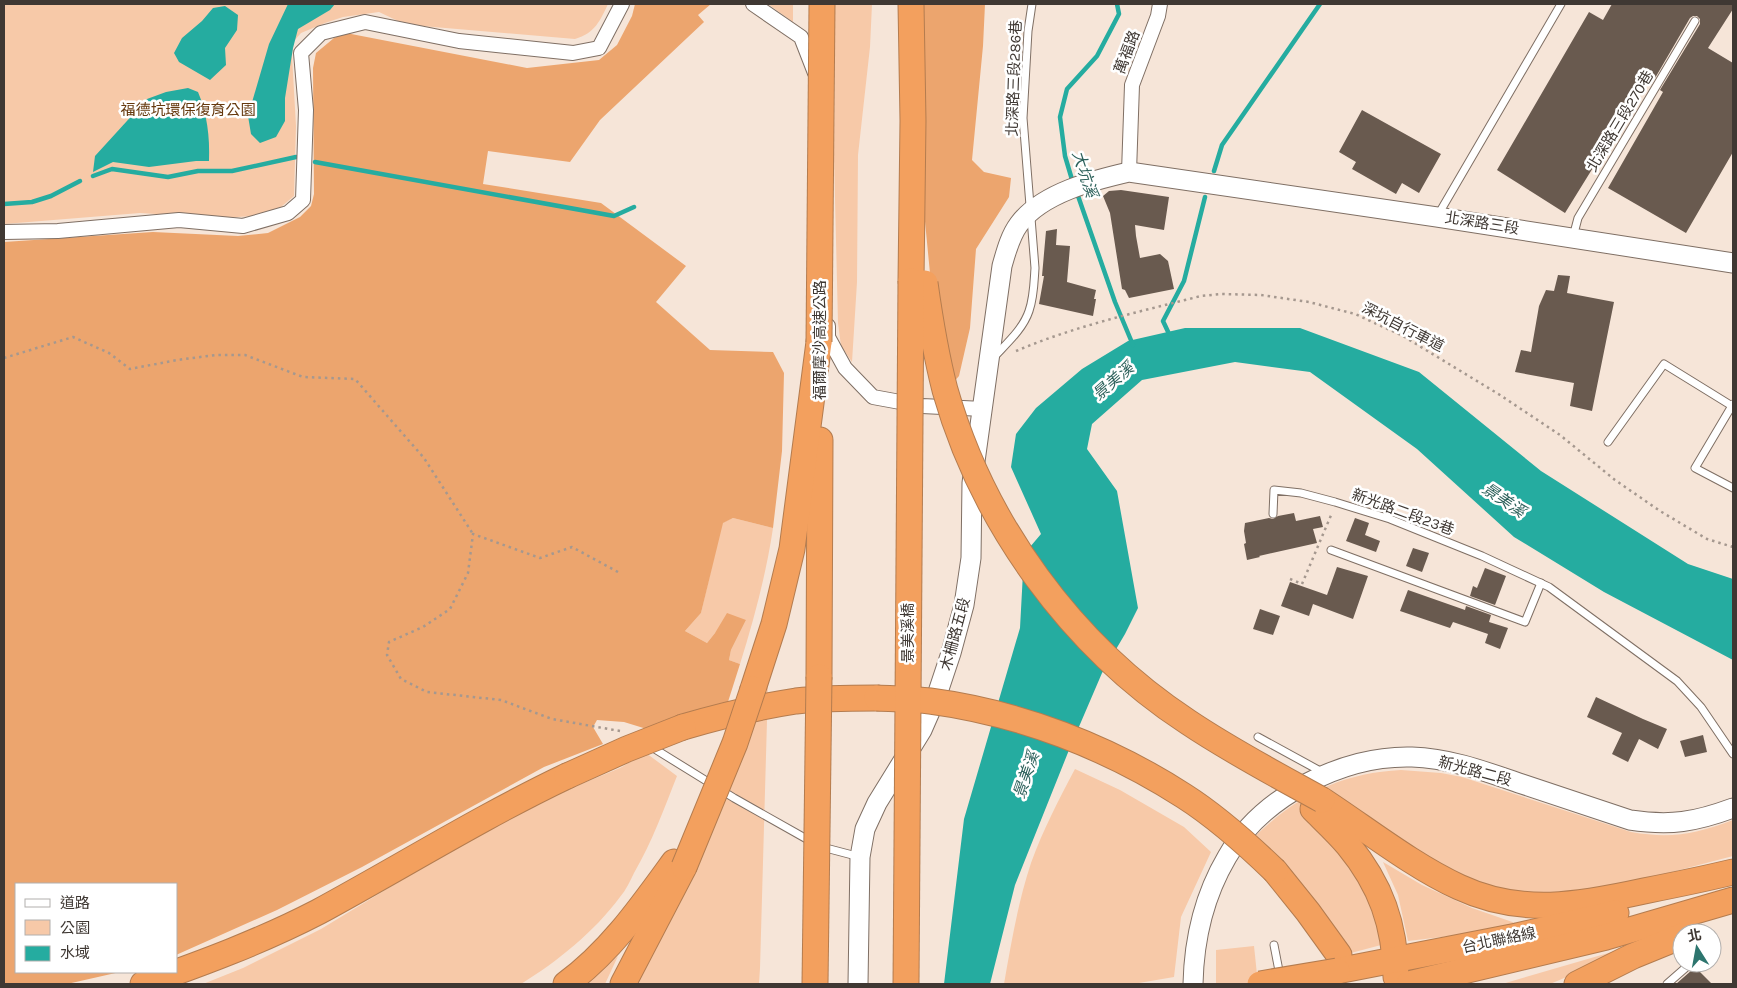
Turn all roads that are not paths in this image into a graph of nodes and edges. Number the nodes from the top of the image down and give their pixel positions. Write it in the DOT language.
graph roads {
  1 [pos="622,4"];
  2 [pos="753,4"];
  3 [pos="822,4"];
  4 [pos="911,4"];
  5 [pos="1032,4"];
  6 [pos="1160,4"];
  7 [pos="1561,4"];
  8 [pos="1695,21"];
  9 [pos="1129,172"];
  10 [pos="1030,212"];
  11 [pos="1438,216"];
  12 [pos="4,232"];
  13 [pos="1573,238"];
  14 [pos="1733,263"];
  15 [pos="918,282"];
  16 [pos="819,342"];
  17 [pos="989,363"];
  18 [pos="1733,405"];
  19 [pos="983,409"];
  20 [pos="1608,442"];
  21 [pos="1733,488"];
  22 [pos="1273,514"];
  23 [pos="1331,550"];
  24 [pos="1541,583"];
  25 [pos="628,732"];
  26 [pos="1258,737"];
  27 [pos="1733,754"];
  28 [pos="1325,774"];
  29 [pos="1318,805"];
  30 [pos="1733,808"];
  31 [pos="860,857"];
  32 [pos="679,864"];
  33 [pos="1733,872"];
  34 [pos="1733,878"];
  35 [pos="1733,900"];
  36 [pos="1733,916"];
  37 [pos="1715,923"];
  38 [pos="1672,940"];
  39 [pos="1274,945"];
  40 [pos="1338,963"];
  41 [pos="178,972"];
  42 [pos="1396,972"];
  43 [pos="174,973"];
  44 [pos="1680,973"];
  45 [pos="143,984"];
  46 [pos="566,984"];
  47 [pos="624,984"];
  48 [pos="815,984"];
  49 [pos="858,984"];
  50 [pos="906,984"];
  51 [pos="1193,984"];
  52 [pos="1260,984"];
  53 [pos="1282,984"];
  54 [pos="1409,984"];
  55 [pos="1577,984"];
  56 [pos="1667,984"];
  1 -- 12 [label="street"];
  2 -- 19 [label="street"];
  3 -- 16 [label="highway, 福爾摩沙高速公路, bridge"];
  4 -- 15 [label="highway"];
  5 -- 10 [label="lane, 北深路三段286巷"];
  6 -- 9 [label="street, 萬福路"];
  7 -- 11 [label="lane"];
  8 -- 13 [label="lane, 北深路三段270巷"];
  9 -- 10 [label="main road"];
  9 -- 11 [label="main road, 北深路三段"];
  10 -- 17 [label="main road, 木柵路五段"];
  10 -- 17 [label="lane, 北深路三段286巷"];
  11 -- 13 [label="main road, 北深路三段"];
  13 -- 14 [label="main road, 北深路三段"];
  15 -- 29 [label="highway, bridge"];
  15 -- 50 [label="highway, 景美溪橋, bridge"];
  16 -- 32 [label="highway, bridge"];
  16 -- 48 [label="highway, 福爾摩沙高速公路, bridge"];
  17 -- 19 [label="main road, 木柵路五段"];
  18 -- 20 [label="lane"];
  18 -- 21 [label="lane"];
  19 -- 31 [label="main road, 木柵路五段, bridge"];
  22 -- 24 [label="lane, 新光路二段23巷"];
  23 -- 24 [label="lane"];
  24 -- 27 [label="lane, 新光路二段23巷"];
  25 -- 31 [label="lane"];
  26 -- 28 [label="lane"];
  28 -- 30 [label="main road, 新光路二段"];
  28 -- 51 [label="main road, 新光路二段"];
  29 -- 33 [label="highway"];
  29 -- 42 [label="highway"];
  31 -- 49 [label="main road, 木柵路五段"];
  32 -- 46 [label="highway"];
  32 -- 47 [label="highway"];
  34 -- 42 [label="highway, 台北聯絡線"];
  35 -- 54 [label="highway, 台北聯絡線"];
  36 -- 37 [label="highway"];
  38 -- 55 [label="highway"];
  39 -- 53 [label="lane"];
  40 -- 41 [label="highway, bridge"];
  40 -- 42 [label="highway, 台北聯絡線"];
  40 -- 52 [label="highway, 台北聯絡線, bridge"];
  43 -- 45 [label="highway, bridge"];
  44 -- 56 [label="lane"];
}
